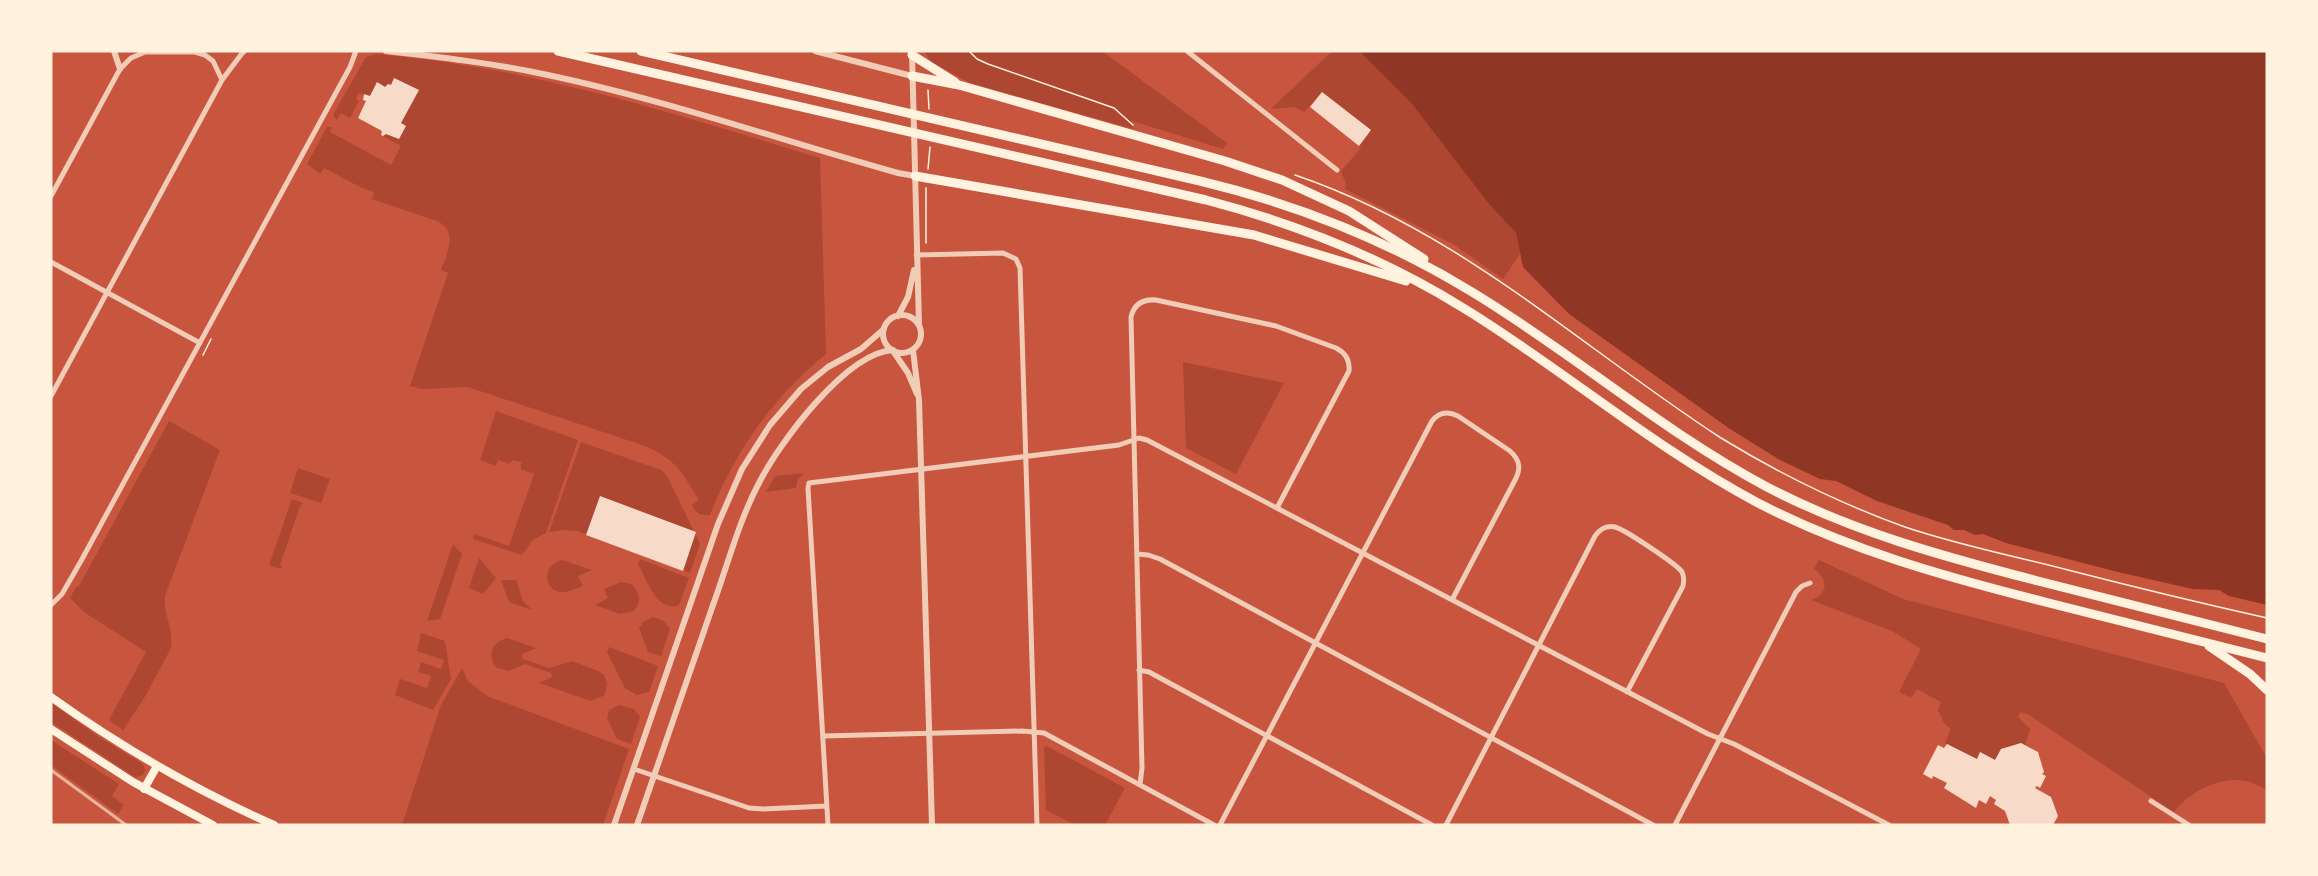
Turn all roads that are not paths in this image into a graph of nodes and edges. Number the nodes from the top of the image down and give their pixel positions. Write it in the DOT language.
graph roads {
  1 [pos="114,51"];
  2 [pos="244,51"];
  3 [pos="356,51"];
  4 [pos="386,51"];
  5 [pos="558,51"];
  6 [pos="641,51"];
  7 [pos="814,51"];
  8 [pos="1187,51"];
  9 [pos="912,53"];
  10 [pos="120,69"];
  11 [pos="912,76"];
  12 [pos="222,80"];
  13 [pos="959,85"];
  14 [pos="1337,170"];
  15 [pos="915,176"];
  16 [pos="51,196"];
  17 [pos="916,255"];
  18 [pos="51,262"];
  19 [pos="916,263"];
  20 [pos="1431,289"];
  21 [pos="107,292"];
  22 [pos="1486,300"];
  23 [pos="898,316"];
  24 [pos="919,325"];
  25 [pos="884,329"];
  26 [pos="200,343"];
  27 [pos="893,350"];
  28 [pos="913,350"];
  29 [pos="51,396"];
  30 [pos="919,400"];
  31 [pos="1133,441"];
  32 [pos="1026,456"];
  33 [pos="922,469"];
  34 [pos="1277,508"];
  35 [pos="1363,552"];
  36 [pos="1137,554"];
  37 [pos="1810,583"];
  38 [pos="1452,600"];
  39 [pos="51,605"];
  40 [pos="2267,639"];
  41 [pos="2202,642"];
  42 [pos="1315,643"];
  43 [pos="1538,645"];
  44 [pos="2267,658"];
  45 [pos="1139,670"];
  46 [pos="2267,690"];
  47 [pos="1627,692"];
  48 [pos="51,697"];
  49 [pos="51,729"];
  50 [pos="1034,731"];
  51 [pos="929,733"];
  52 [pos="823,736"];
  53 [pos="1267,736"];
  54 [pos="1492,738"];
  55 [pos="1720,740"];
  56 [pos="157,766"];
  57 [pos="634,769"];
  58 [pos="654,775"];
  59 [pos="1140,785"];
  60 [pos="144,789"];
  61 [pos="2151,801"];
  62 [pos="828,806"];
  63 [pos="213,825"];
  64 [pos="274,825"];
  65 [pos="614,825"];
  66 [pos="637,825"];
  67 [pos="828,825"];
  68 [pos="932,825"];
  69 [pos="1036,825"];
  70 [pos="1214,825"];
  71 [pos="1220,825"];
  72 [pos="1432,825"];
  73 [pos="1446,825"];
  74 [pos="1653,825"];
  75 [pos="1675,825"];
  76 [pos="1888,825"];
  77 [pos="2189,825"];
  1 -- 10 [label="street"];
  2 -- 12 [label="street"];
  3 -- 26 [label="street"];
  4 -- 15 [label="street"];
  5 -- 20 [label="highway"];
  6 -- 22 [label="highway"];
  7 -- 11 [label="street"];
  8 -- 14 [label="street"];
  9 -- 11 [label="street"];
  9 -- 13 [label="highway"];
  10 -- 12 [label="street"];
  10 -- 16 [label="street"];
  11 -- 13 [label="highway"];
  11 -- 15 [label="street"];
  12 -- 21 [label="street"];
  13 -- 22 [label="highway"];
  15 -- 17 [label="street"];
  15 -- 20 [label="highway"];
  17 -- 19 [label="street"];
  17 -- 32 [label="street"];
  18 -- 21 [label="street"];
  19 -- 23 [label="street"];
  19 -- 24 [label="street"];
  20 -- 41 [label="highway"];
  21 -- 26 [label="street"];
  21 -- 29 [label="street"];
  22 -- 40 [label="highway"];
  23 -- 24 [label="street"];
  23 -- 25 [label="street"];
  24 -- 28 [label="street"];
  25 -- 27 [label="street"];
  25 -- 57 [label="street"];
  26 -- 39 [label="street"];
  27 -- 28 [label="street"];
  27 -- 30 [label="street"];
  27 -- 58 [label="street"];
  28 -- 30 [label="street"];
  30 -- 33 [label="street"];
  31 -- 32 [label="street"];
  31 -- 34 [label="street"];
  31 -- 34 [label="street"];
  31 -- 36 [label="street"];
  32 -- 33 [label="street"];
  32 -- 50 [label="street"];
  33 -- 51 [label="street"];
  33 -- 52 [label="street"];
  34 -- 35 [label="street"];
  35 -- 38 [label="street"];
  35 -- 38 [label="street"];
  35 -- 42 [label="street"];
  36 -- 42 [label="street"];
  36 -- 45 [label="street"];
  37 -- 55 [label="street"];
  38 -- 43 [label="street"];
  41 -- 44 [label="highway"];
  41 -- 46 [label="highway"];
  42 -- 53 [label="street"];
  42 -- 54 [label="street"];
  43 -- 47 [label="street"];
  43 -- 47 [label="street"];
  43 -- 54 [label="street"];
  45 -- 53 [label="street"];
  45 -- 59 [label="street"];
  47 -- 55 [label="street"];
  48 -- 56 [label="main road"];
  49 -- 60 [label="main road"];
  50 -- 51 [label="street"];
  50 -- 59 [label="street"];
  50 -- 69 [label="street"];
  51 -- 52 [label="street"];
  51 -- 68 [label="street"];
  52 -- 62 [label="street"];
  53 -- 71 [label="street"];
  53 -- 72 [label="street"];
  54 -- 73 [label="street"];
  54 -- 74 [label="street"];
  55 -- 75 [label="street"];
  55 -- 76 [label="street"];
  56 -- 60 [label="main road"];
  56 -- 64 [label="main road"];
  57 -- 58 [label="street"];
  57 -- 65 [label="street"];
  58 -- 62 [label="street"];
  58 -- 66 [label="street"];
  59 -- 70 [label="street"];
  60 -- 63 [label="main road"];
  61 -- 77 [label="street"];
  62 -- 67 [label="street"];
}
